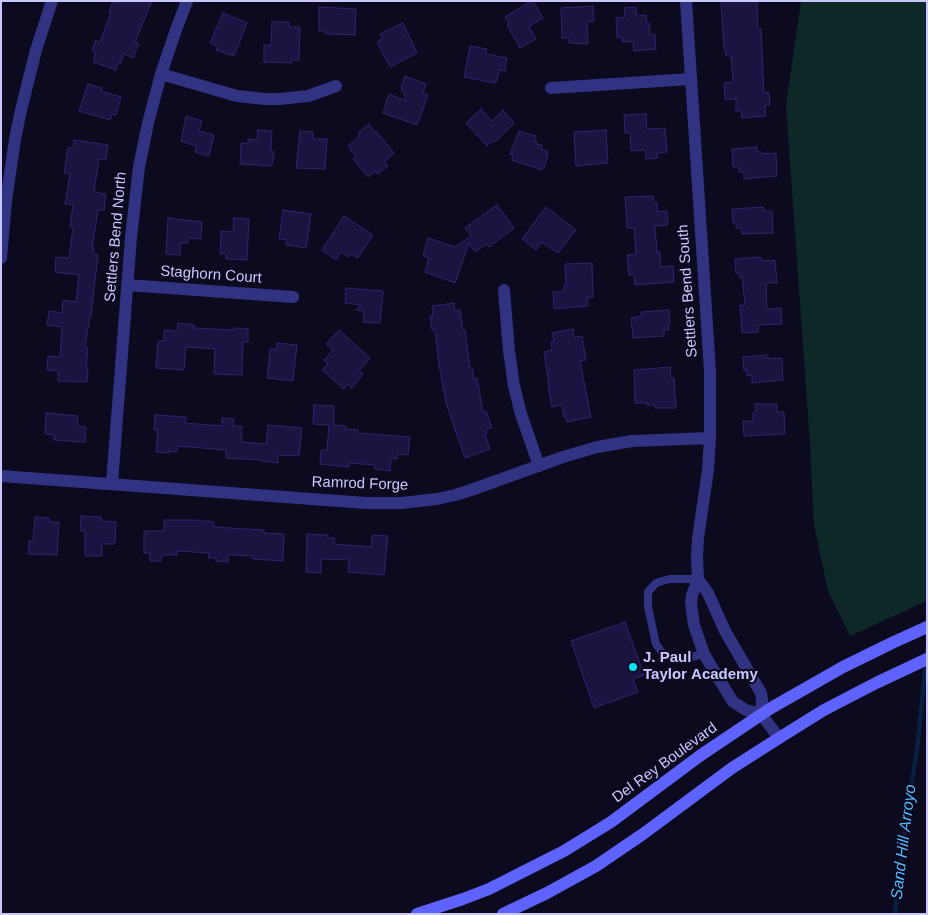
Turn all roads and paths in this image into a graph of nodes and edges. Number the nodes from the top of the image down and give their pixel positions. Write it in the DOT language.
graph roads {
  1 [pos="52,1"];
  2 [pos="187,1"];
  3 [pos="686,1"];
  4 [pos="161,74"];
  5 [pos="691,79"];
  6 [pos="336,86"];
  7 [pos="551,88"];
  8 [pos="1,258"];
  9 [pos="127,285"];
  10 [pos="504,290"];
  11 [pos="293,297"];
  12 [pos="710,438"];
  13 [pos="539,466"];
  14 [pos="1,476"];
  15 [pos="112,483"];
  16 [pos="698,579"];
  17 [pos="927,628"];
  18 [pos="704,654"];
  19 [pos="927,659"];
  20 [pos="761,714"];
  21 [pos="779,738"];
  22 [pos="417,914"];
  23 [pos="503,914"];
  1 -- 8 [label="street"];
  2 -- 4 [label="street, Settlers Bend North"];
  3 -- 5 [label="street, Settlers Bend South"];
  4 -- 6 [label="street"];
  4 -- 9 [label="street, Settlers Bend North"];
  5 -- 7 [label="street"];
  5 -- 12 [label="street, Settlers Bend South"];
  9 -- 11 [label="street, Staghorn Court"];
  9 -- 15 [label="street, Settlers Bend North"];
  10 -- 13 [label="street"];
  12 -- 13 [label="street, Ramrod Forge"];
  12 -- 16 [label="street, Settlers Bend South"];
  13 -- 15 [label="street, Ramrod Forge"];
  14 -- 15 [label="street, Ramrod Forge"];
  16 -- 18 [label="street, Settlers Bend South"];
  16 -- 18 [label="lane"];
  16 -- 20 [label="street"];
  17 -- 20 [label="main road, Del Rey Boulevard"];
  18 -- 20 [label="street, Settlers Bend South"];
  19 -- 21 [label="main road"];
  20 -- 21 [label="street"];
  20 -- 22 [label="main road, Del Rey Boulevard"];
  21 -- 23 [label="main road"];
}
